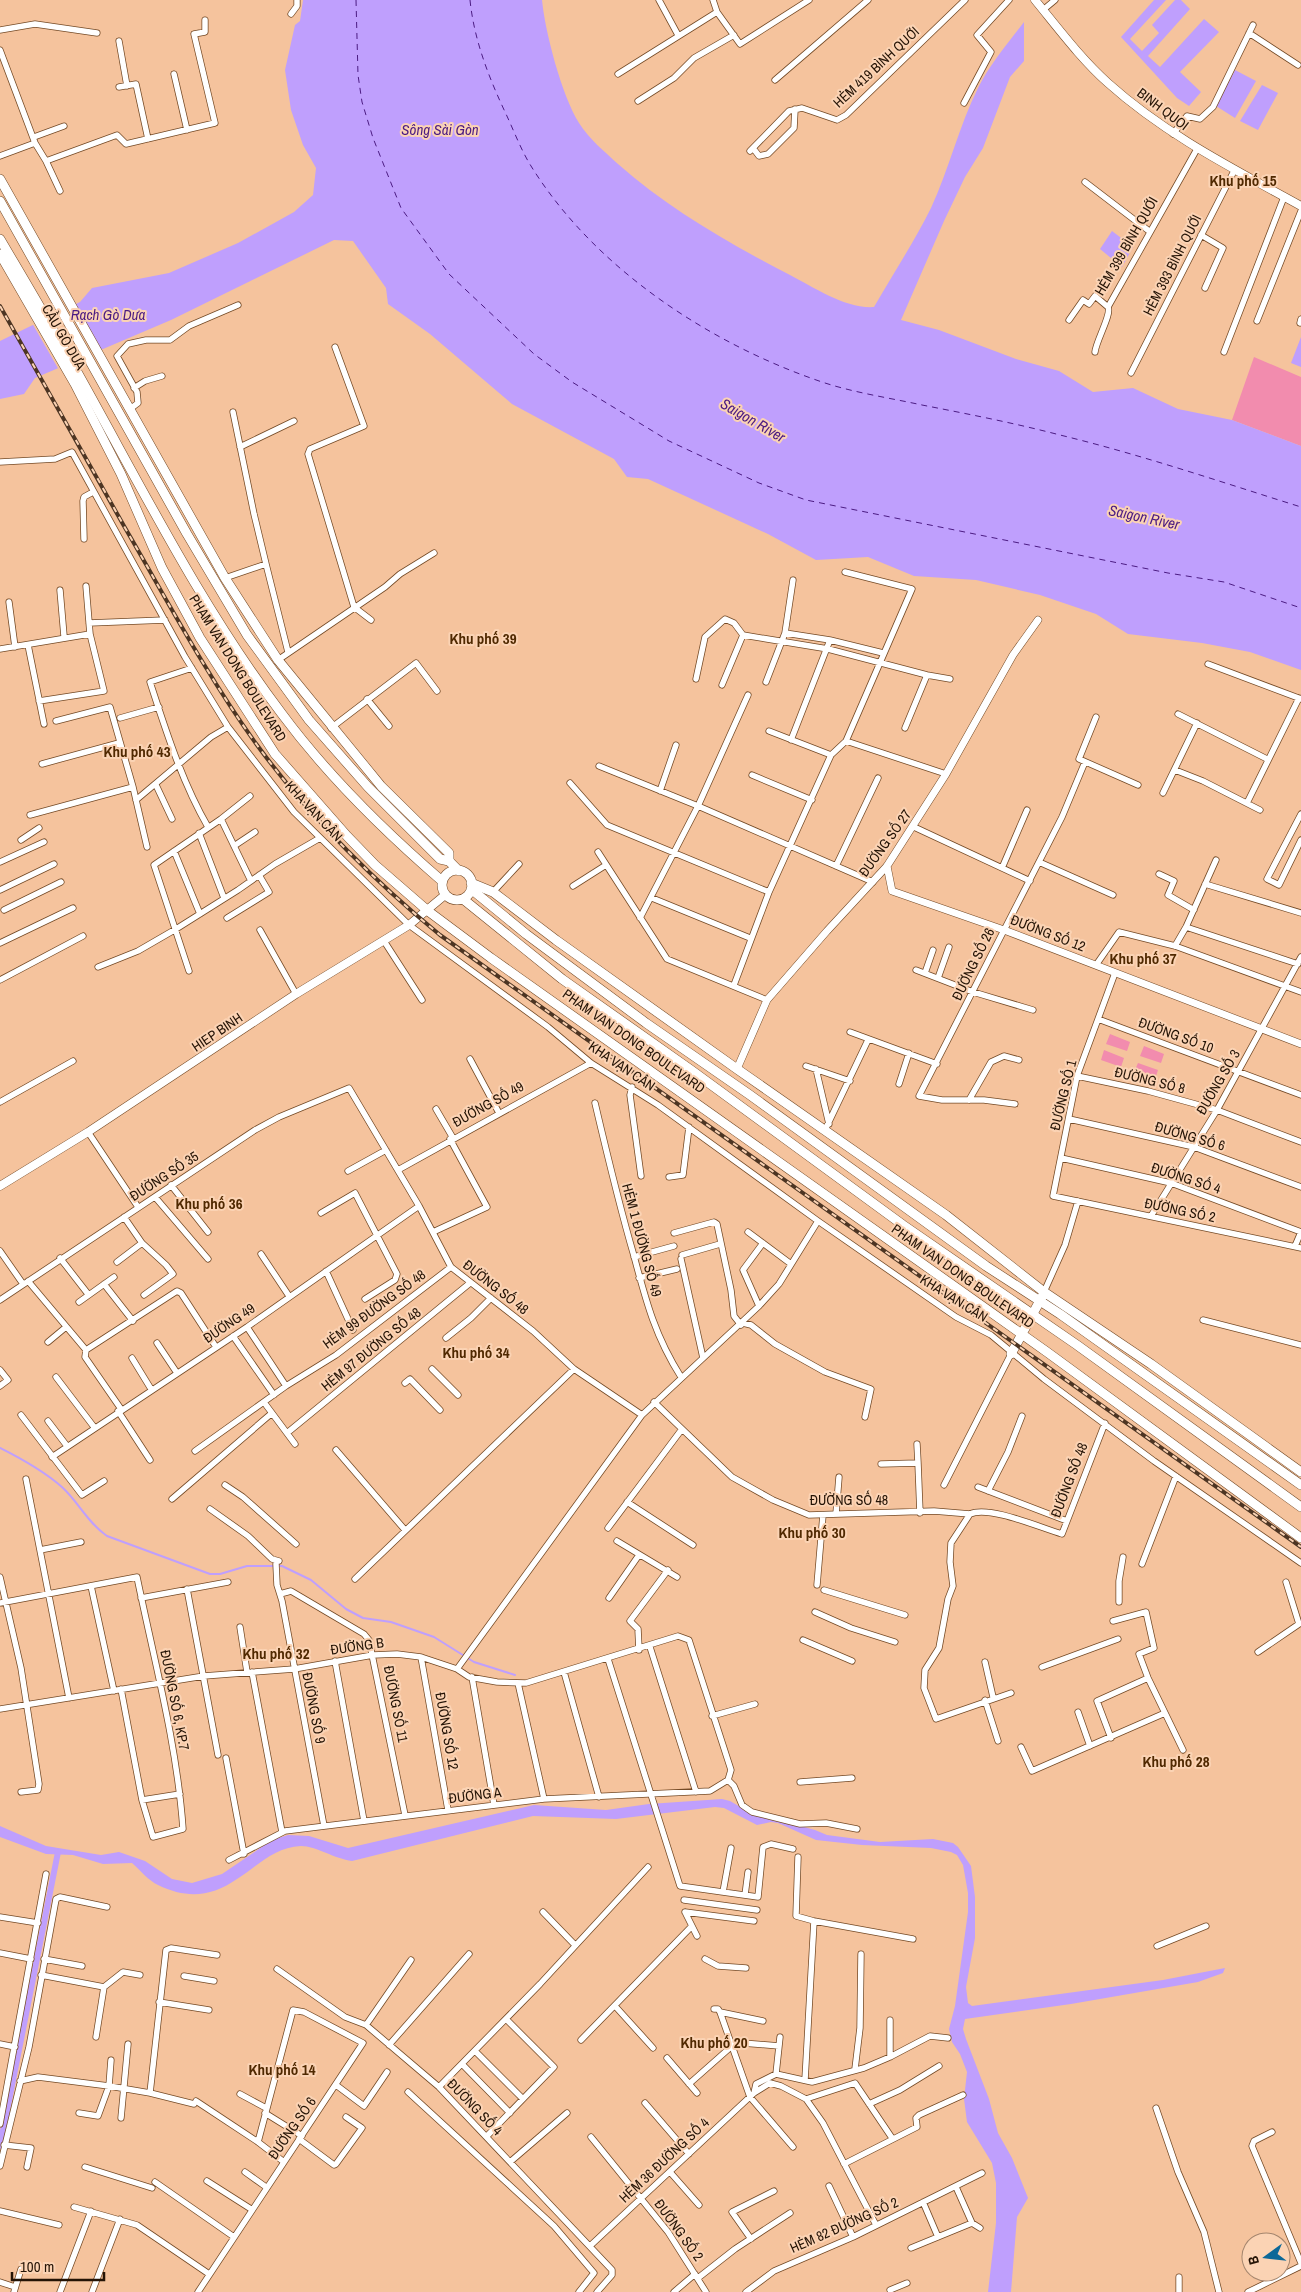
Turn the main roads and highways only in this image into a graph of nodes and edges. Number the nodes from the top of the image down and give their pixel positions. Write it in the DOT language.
graph roads {
  1 [pos="1035,0"];
  2 [pos="0,179"];
  3 [pos="0,201"];
  4 [pos="1301,206"];
  5 [pos="0,239"];
  6 [pos="0,254"];
  7 [pos="56,289"];
  8 [pos="32,303"];
  9 [pos="105,366"];
  10 [pos="96,371"];
  11 [pos="78,382"];
  12 [pos="90,396"];
  13 [pos="99,431"];
  14 [pos="449,861"];
  15 [pos="459,871"];
  16 [pos="442,882"];
  17 [pos="471,886"];
  18 [pos="445,895"];
  19 [pos="463,899"];
  20 [pos="428,911"];
  21 [pos="0,1184"];
  22 [pos="1044,1292"];
  23 [pos="1040,1301"];
  24 [pos="1033,1315"];
  25 [pos="1022,1335"];
  26 [pos="1011,1354"];
  27 [pos="1301,1472"];
  28 [pos="1301,1485"];
  29 [pos="1301,1507"];
  30 [pos="1301,1538"];
  1 -- 4 [label="main road, BINH QUOI"];
  2 -- 7 [label="main road"];
  3 -- 7 [label="main road"];
  5 -- 8 [label="main road"];
  6 -- 8 [label="main road"];
  7 -- 9 [label="main road, CẦU GÒ DƯA"];
  7 -- 10 [label="main road, CẦU GÒ DƯA"];
  8 -- 11 [label="main road, CẦU GÒ DƯA"];
  9 -- 14 [label="main road, PHAM VAN DONG BOULEVARD"];
  10 -- 14 [label="main road, PHAM VAN DONG BOULEVARD"];
  11 -- 12 [label="main road, PHAM VAN DONG BOULEVARD"];
  11 -- 13 [label="main road"];
  12 -- 13 [label="main road"];
  12 -- 16 [label="main road, PHAM VAN DONG BOULEVARD"];
  13 -- 20 [label="main road, PHAM VAN DONG BOULEVARD"];
  14 -- 15 [label="main road, PHAM VAN DONG BOULEVARD"];
  15 -- 16 [label="main road"];
  15 -- 17 [label="main road"];
  16 -- 18 [label="main road"];
  17 -- 19 [label="main road"];
  17 -- 22 [label="main road"];
  17 -- 23 [label="main road, PHAM VAN DONG BOULEVARD"];
  18 -- 19 [label="main road"];
  18 -- 20 [label="main road, HIEP BINH"];
  19 -- 24 [label="main road, PHAM VAN DONG BOULEVARD"];
  20 -- 21 [label="main road, HIEP BINH"];
  20 -- 25 [label="main road, PHAM VAN DONG BOULEVARD"];
  22 -- 23 [label="main road"];
  22 -- 27 [label="main road"];
  23 -- 24 [label="main road"];
  23 -- 28 [label="main road, PHAM VAN DONG BOULEVARD"];
  24 -- 25 [label="main road"];
  24 -- 29 [label="main road, PHAM VAN DONG BOULEVARD"];
  25 -- 26 [label="main road"];
  25 -- 30 [label="main road, PHAM VAN DONG BOULEVARD"];
}
